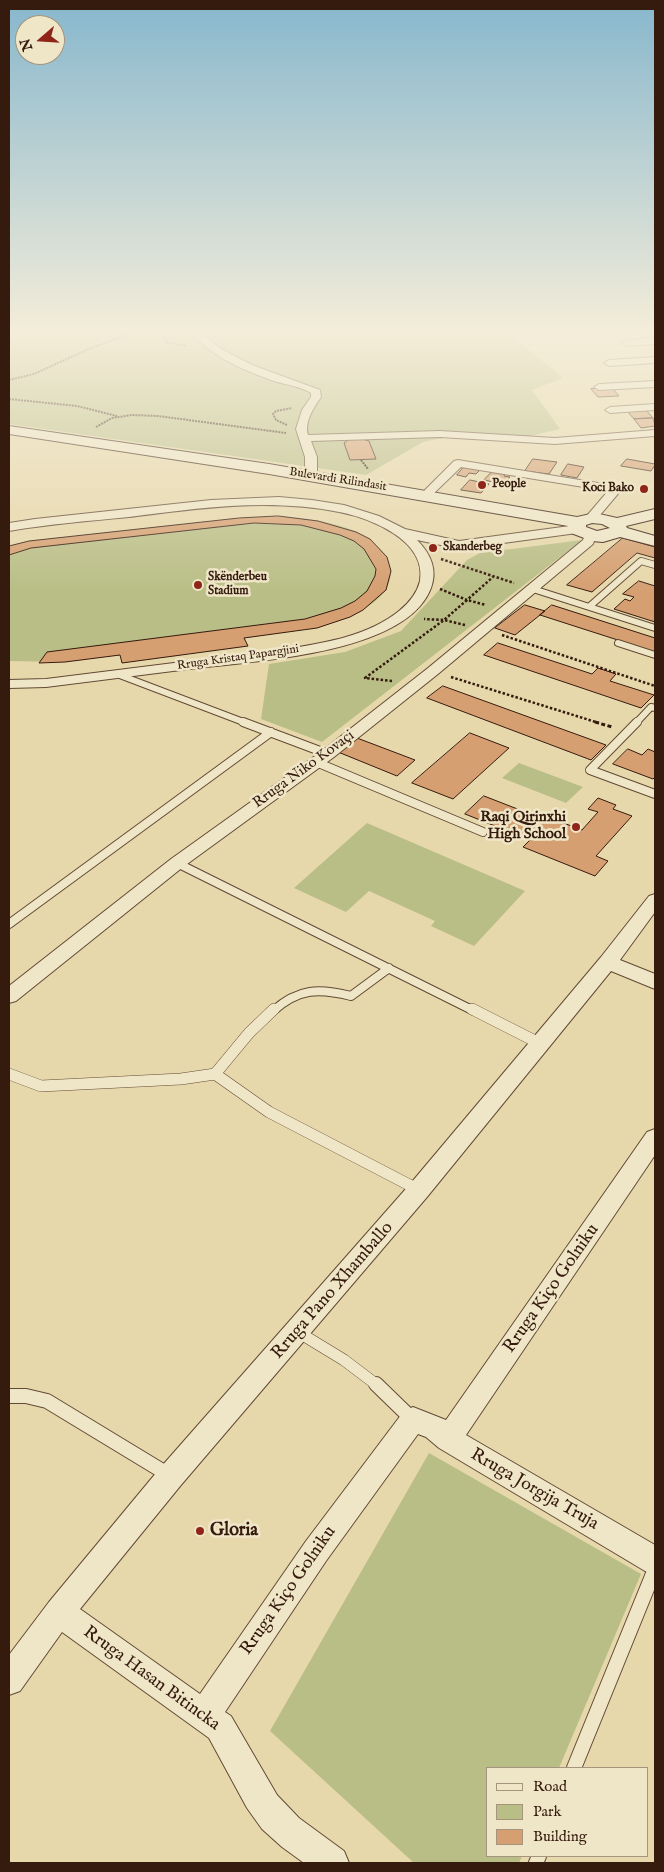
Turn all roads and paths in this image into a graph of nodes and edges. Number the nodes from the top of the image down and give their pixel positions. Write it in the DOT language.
graph roads {
  1 [pos="114,418"];
  2 [pos="176,418"];
  3 [pos="303,418"];
  4 [pos="9,430"];
  5 [pos="655,433"];
  6 [pos="292,434"];
  7 [pos="73,438"];
  8 [pos="304,438"];
  9 [pos="362,460"];
  10 [pos="364,463"];
  11 [pos="311,476"];
  12 [pos="616,489"];
  13 [pos="426,495"];
  14 [pos="655,514"];
  15 [pos="584,526"];
  16 [pos="9,527"];
  17 [pos="616,527"];
  18 [pos="400,532"];
  19 [pos="655,541"];
  20 [pos="459,545"];
  21 [pos="435,559"];
  22 [pos="655,565"];
  23 [pos="494,576"];
  24 [pos="426,584"];
  25 [pos="533,589"];
  26 [pos="467,600"];
  27 [pos="590,606"];
  28 [pos="506,611"];
  29 [pos="400,618"];
  30 [pos="444,620"];
  31 [pos="655,628"];
  32 [pos="483,629"];
  33 [pos="618,643"];
  34 [pos="655,655"];
  35 [pos="433,671"];
  36 [pos="118,674"];
  37 [pos="418,683"];
  38 [pos="9,684"];
  39 [pos="655,686"];
  40 [pos="655,708"];
  41 [pos="271,732"];
  42 [pos="628,732"];
  43 [pos="322,758"];
  44 [pos="655,794"];
  45 [pos="483,832"];
  46 [pos="177,863"];
  47 [pos="655,900"];
  48 [pos="9,924"];
  49 [pos="608,962"];
  50 [pos="389,968"];
  51 [pos="655,982"];
  52 [pos="9,996"];
  53 [pos="539,1043"];
  54 [pos="9,1074"];
  55 [pos="215,1074"];
  56 [pos="655,1138"];
  57 [pos="419,1190"];
  58 [pos="298,1332"];
  59 [pos="9,1396"];
  60 [pos="413,1420"];
  61 [pos="448,1439"];
  62 [pos="171,1476"];
  63 [pos="655,1561"];
  64 [pos="655,1569"];
  65 [pos="59,1612"];
  66 [pos="9,1680"];
  67 [pos="204,1716"];
  68 [pos="574,1767"];
  69 [pos="332,1863"];
  1 -- 7 [label="path"];
  2 -- 6 [label="path"];
  3 -- 8 [label="street"];
  4 -- 7 [label="main road, Bulevardi Rilindasit"];
  5 -- 8 [label="street"];
  7 -- 11 [label="main road, Bulevardi Rilindasit"];
  8 -- 11 [label="street"];
  9 -- 10 [label="path"];
  11 -- 13 [label="main road, Bulevardi Rilindasit"];
  12 -- 13 [label="street"];
  12 -- 15 [label="street, Rruga Niko Kovaçi"];
  13 -- 15 [label="main road, Bulevardi Rilindasit"];
  14 -- 17 [label="main road, Bulevardi Rilindasit"];
  15 -- 17 [label="main road, Bulevardi Rilindasit"];
  15 -- 20 [label="street"];
  15 -- 25 [label="street, Rruga Niko Kovaçi"];
  16 -- 18 [label="street"];
  17 -- 19 [label="main road"];
  18 -- 20 [label="street"];
  18 -- 21 [label="street"];
  20 -- 21 [label="street"];
  21 -- 23 [label="path"];
  21 -- 24 [label="street, Rruga Kristaq Papargjini"];
  22 -- 27 [label="lane"];
  23 -- 25 [label="path"];
  23 -- 26 [label="path"];
  24 -- 26 [label="path"];
  24 -- 29 [label="street, Rruga Kristaq Papargjini"];
  25 -- 27 [label="lane"];
  25 -- 28 [label="street, Rruga Niko Kovaçi"];
  26 -- 28 [label="path"];
  26 -- 30 [label="path"];
  27 -- 31 [label="lane"];
  28 -- 32 [label="street, Rruga Niko Kovaçi"];
  29 -- 30 [label="path"];
  29 -- 36 [label="street, Rruga Kristaq Papargjini"];
  30 -- 32 [label="path"];
  30 -- 37 [label="path"];
  32 -- 35 [label="street, Rruga Niko Kovaçi"];
  32 -- 39 [label="path"];
  33 -- 34 [label="lane"];
  35 -- 37 [label="street, Rruga Niko Kovaçi"];
  35 -- 42 [label="path"];
  36 -- 38 [label="street, Rruga Kristaq Papargjini"];
  36 -- 41 [label="lane"];
  37 -- 43 [label="street, Rruga Niko Kovaçi"];
  40 -- 42 [label="lane"];
  41 -- 43 [label="lane"];
  41 -- 48 [label="lane"];
  42 -- 44 [label="lane"];
  43 -- 45 [label="lane"];
  43 -- 46 [label="street, Rruga Niko Kovaçi"];
  46 -- 50 [label="lane"];
  46 -- 52 [label="street, Rruga Niko Kovaçi"];
  47 -- 49 [label="street, Rruga Pano Xhamballo"];
  49 -- 51 [label="street"];
  49 -- 53 [label="street, Rruga Pano Xhamballo"];
  50 -- 53 [label="lane"];
  50 -- 55 [label="lane"];
  53 -- 57 [label="street, Rruga Pano Xhamballo"];
  54 -- 55 [label="lane"];
  55 -- 57 [label="lane"];
  56 -- 61 [label="street, Rruga Kiço Golniku"];
  57 -- 58 [label="street, Rruga Pano Xhamballo"];
  58 -- 60 [label="lane"];
  58 -- 62 [label="street, Rruga Pano Xhamballo"];
  59 -- 62 [label="lane"];
  60 -- 61 [label="street, Rruga Jorgija Truja"];
  60 -- 67 [label="street, Rruga Kiço Golniku"];
  61 -- 63 [label="street, Rruga Jorgija Truja"];
  62 -- 65 [label="street, Rruga Pano Xhamballo"];
  64 -- 68 [label="lane"];
  65 -- 66 [label="street, Rruga Pano Xhamballo"];
  65 -- 67 [label="street, Rruga Hasan Bitincka"];
  67 -- 69 [label="street, Rruga Hasan Bitincka"];
}
